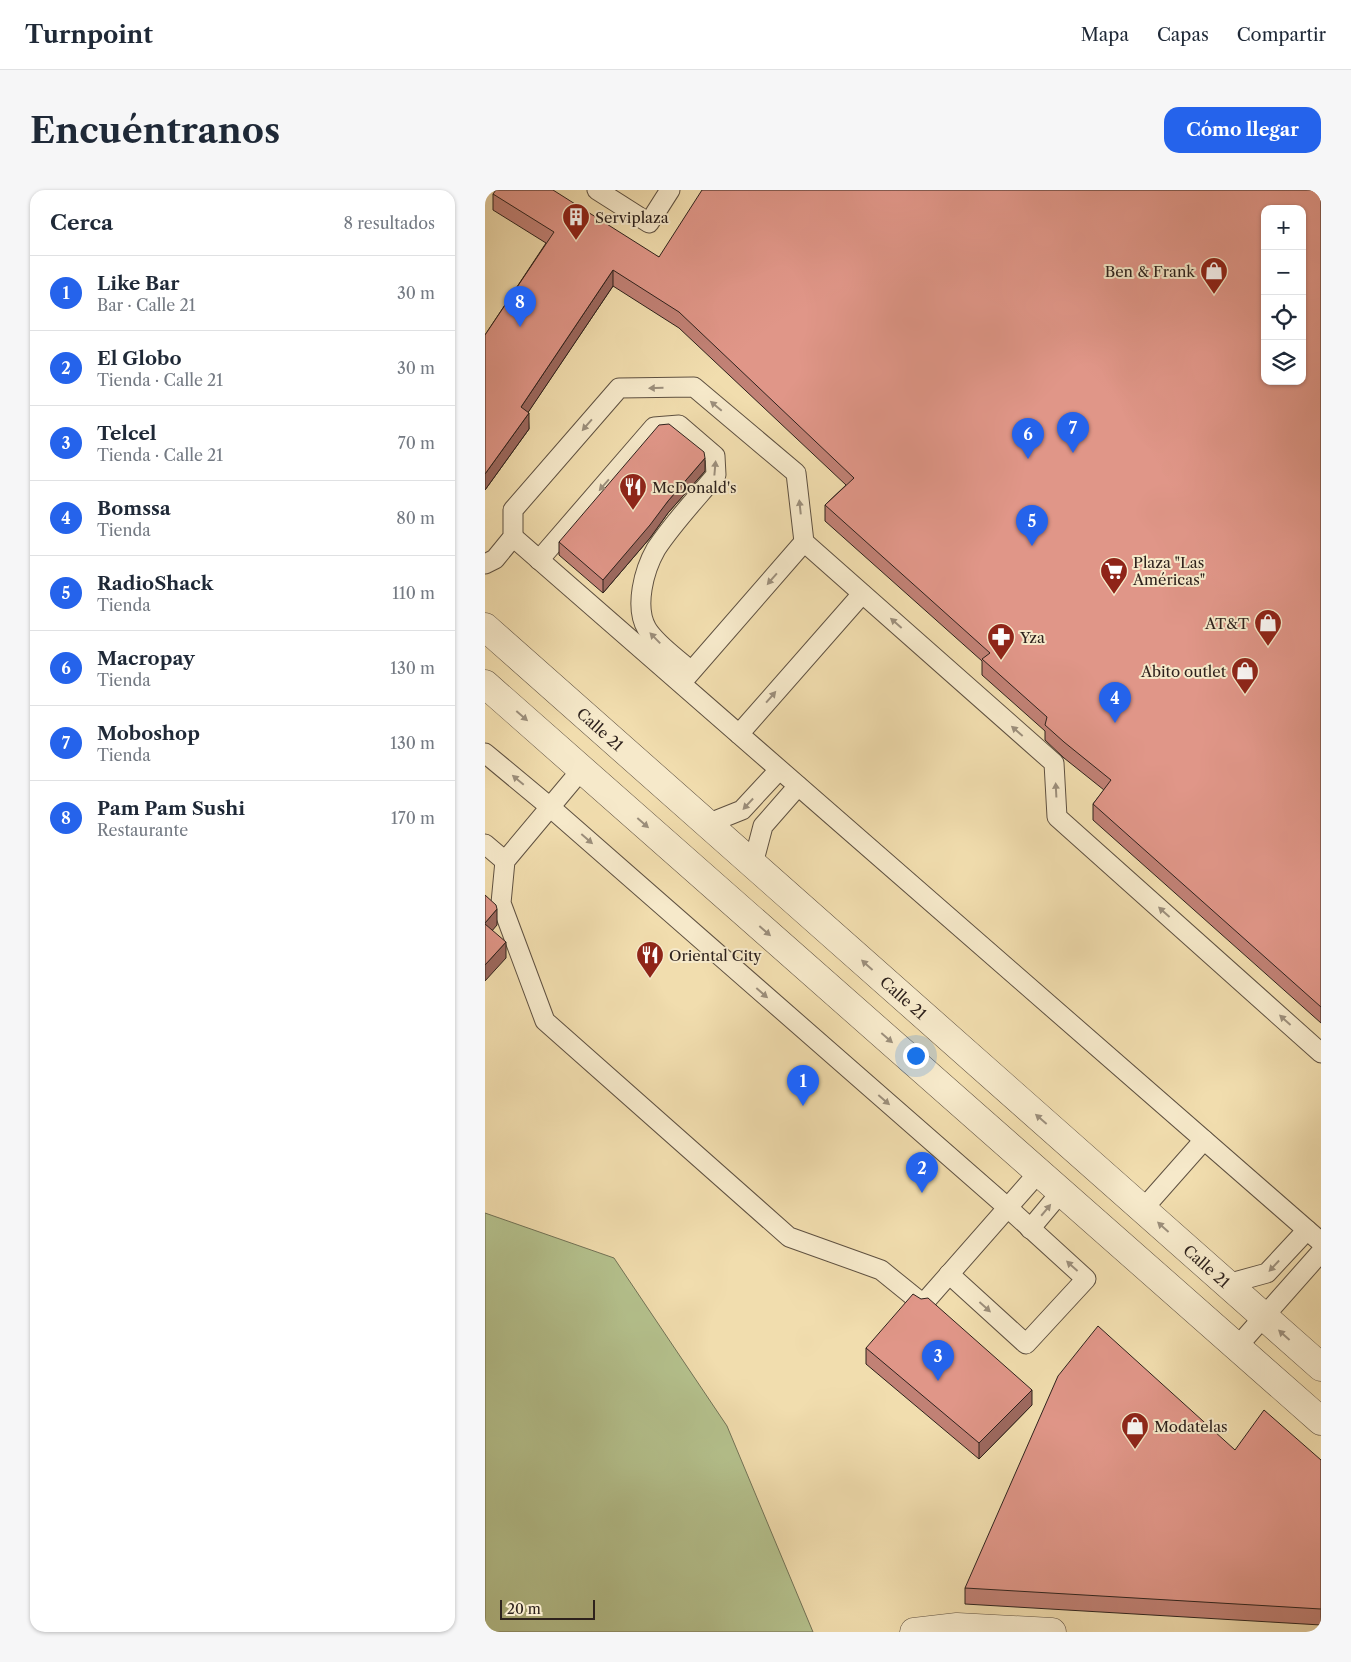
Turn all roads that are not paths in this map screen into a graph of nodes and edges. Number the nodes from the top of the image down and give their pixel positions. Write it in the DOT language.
graph roads {
  1 [pos="597,190"];
  2 [pos="671,190"];
  3 [pos="513,537"];
  4 [pos="804,542"];
  5 [pos="539,560"];
  6 [pos="485,564"];
  7 [pos="862,594"];
  8 [pos="485,627"];
  9 [pos="686,677"];
  10 [pos="485,684"];
  11 [pos="739,734"];
  12 [pos="485,753"];
  13 [pos="582,769"];
  14 [pos="779,770"];
  15 [pos="798,786"];
  16 [pos="550,807"];
  17 [pos="707,824"];
  18 [pos="485,844"];
  19 [pos="505,861"];
  20 [pos="753,864"];
  21 [pos="1321,1053"];
  22 [pos="970,1056"];
  23 [pos="943,1088"];
  24 [pos="1204,1140"];
  25 [pos="1039,1172"];
  26 [pos="1061,1192"];
  27 [pos="1007,1208"];
  28 [pos="1143,1209"];
  29 [pos="1030,1229"];
  30 [pos="1314,1236"];
  31 [pos="1321,1252"];
  32 [pos="949,1274"];
  33 [pos="1227,1284"];
  34 [pos="1264,1316"];
  35 [pos="1237,1347"];
  36 [pos="1321,1367"];
  37 [pos="1321,1421"];
  38 [pos="914,1632"];
  39 [pos="1052,1632"];
  1 -- 2 [label="lane"];
  4 -- 3 [label="lane, one-way"];
  3 -- 5 [label="lane"];
  3 -- 6 [label="lane"];
  4 -- 7 [label="lane"];
  4 -- 9 [label="lane, one-way"];
  5 -- 9 [label="lane"];
  9 -- 5 [label="lane, one-way"];
  11 -- 7 [label="lane, one-way"];
  21 -- 7 [label="lane, one-way"];
  8 -- 17 [label="street, Calle 21"];
  9 -- 11 [label="lane"];
  10 -- 13 [label="street, one-way"];
  11 -- 14 [label="lane"];
  16 -- 12 [label="lane, one-way"];
  13 -- 16 [label="lane"];
  13 -- 23 [label="street, one-way"];
  14 -- 15 [label="lane"];
  14 -- 17 [label="lane, one-way"];
  15 -- 20 [label="lane"];
  15 -- 24 [label="lane"];
  16 -- 19 [label="lane"];
  16 -- 27 [label="lane, one-way"];
  17 -- 20 [label="street, Calle 21"];
  18 -- 19 [label="lane"];
  19 -- 32 [label="lane"];
  22 -- 20 [label="street, Calle 21, one-way"];
  22 -- 23 [label="street"];
  28 -- 22 [label="street, Calle 21, one-way"];
  23 -- 25 [label="street"];
  24 -- 28 [label="lane"];
  24 -- 30 [label="lane"];
  25 -- 26 [label="street"];
  25 -- 27 [label="lane"];
  29 -- 26 [label="lane, one-way"];
  26 -- 35 [label="street"];
  27 -- 29 [label="lane"];
  27 -- 32 [label="lane"];
  33 -- 28 [label="street, Calle 21, one-way"];
  32 -- 29 [label="lane, one-way"];
  30 -- 33 [label="lane, one-way"];
  31 -- 34 [label="lane"];
  33 -- 34 [label="street, Calle 21"];
  34 -- 35 [label="lane"];
  36 -- 34 [label="street, Calle 21, one-way"];
  35 -- 37 [label="street"];
  38 -- 39 [label="street"];
}
